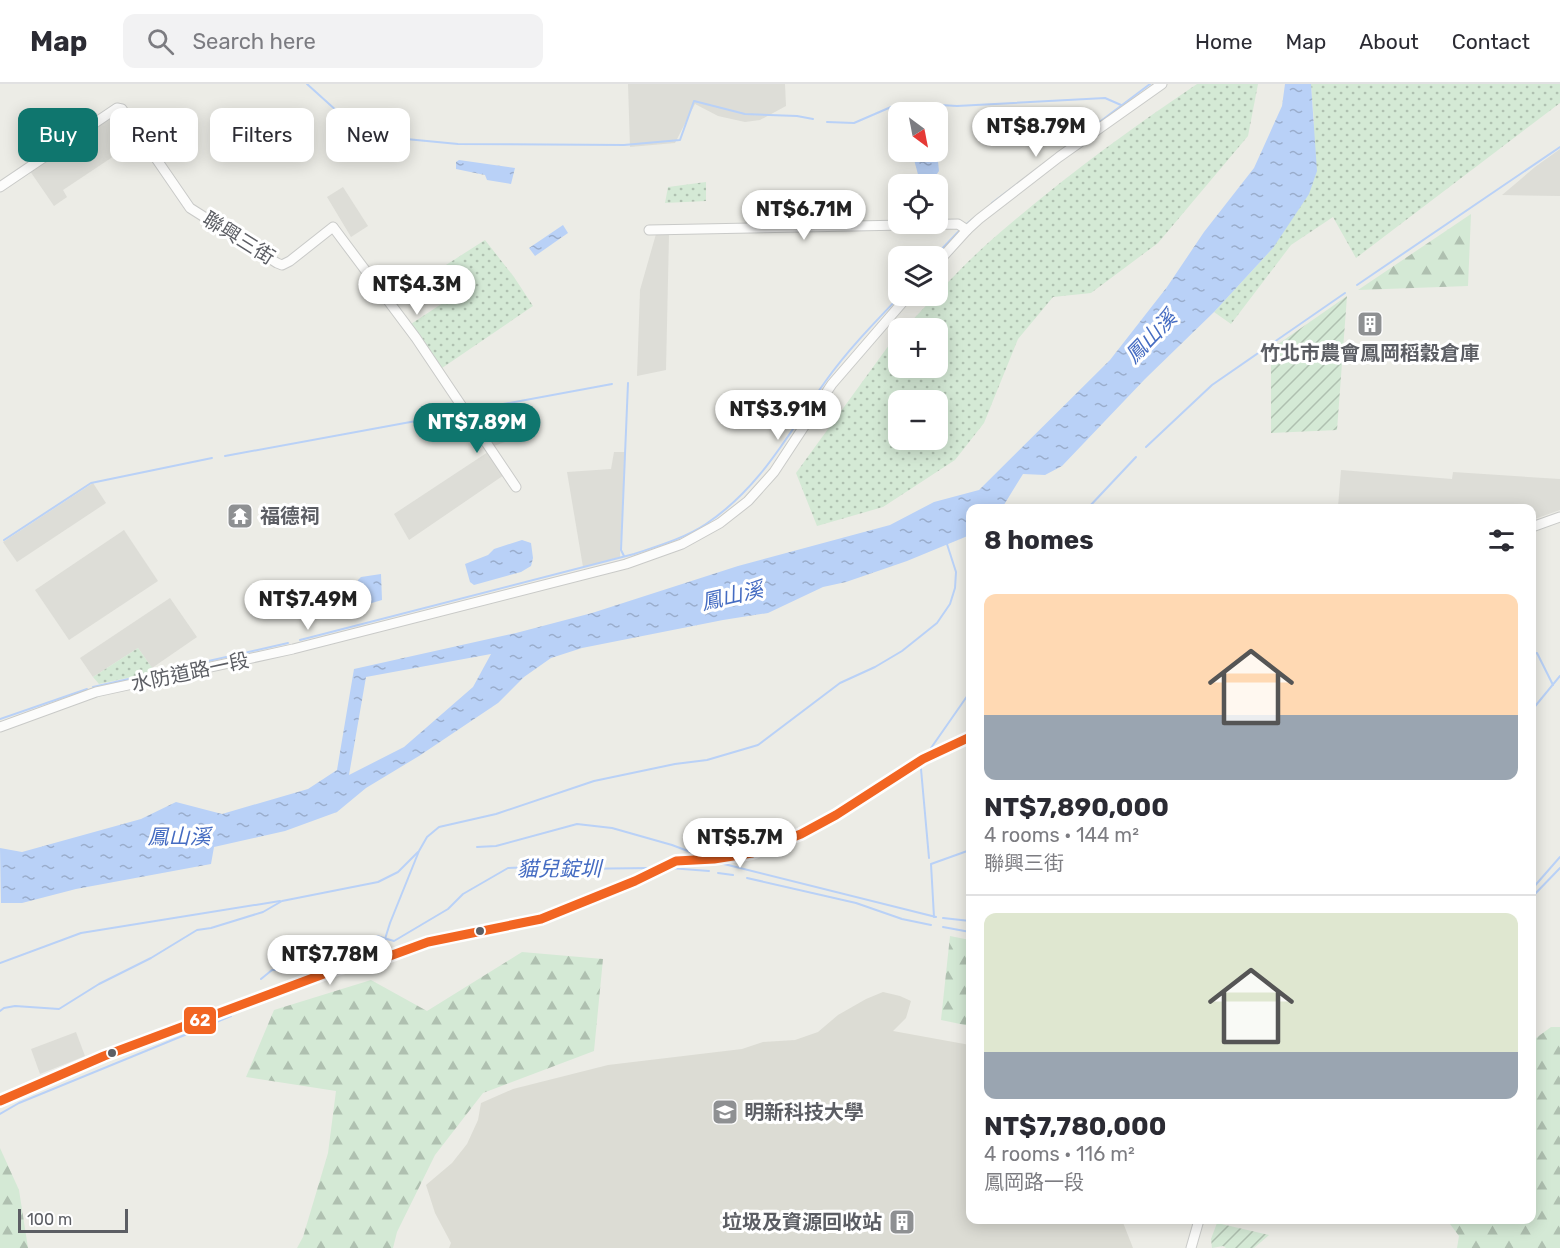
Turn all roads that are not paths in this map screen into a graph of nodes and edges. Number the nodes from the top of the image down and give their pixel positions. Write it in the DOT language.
graph roads {
  1 [pos="1162,84"];
  2 [pos="0,187"];
  3 [pos="962,227"];
  4 [pos="649,230"];
  5 [pos="948,247"];
  6 [pos="899,306"];
  7 [pos="516,487"];
  8 [pos="1560,517"];
  9 [pos="1536,526"];
  10 [pos="0,727"];
  11 [pos="966,739"];
  12 [pos="0,1101"];
  13 [pos="1198,1224"];
  14 [pos="1191,1248"];
  1 -- 3 [label="street"];
  2 -- 7 [label="street, 聯興三街"];
  3 -- 4 [label="street"];
  3 -- 5 [label="street"];
  6 -- 10 [label="street, 水防道路一段"];
  8 -- 9 [label="street"];
  11 -- 12 [label="street"];
  13 -- 14 [label="street"];
}
